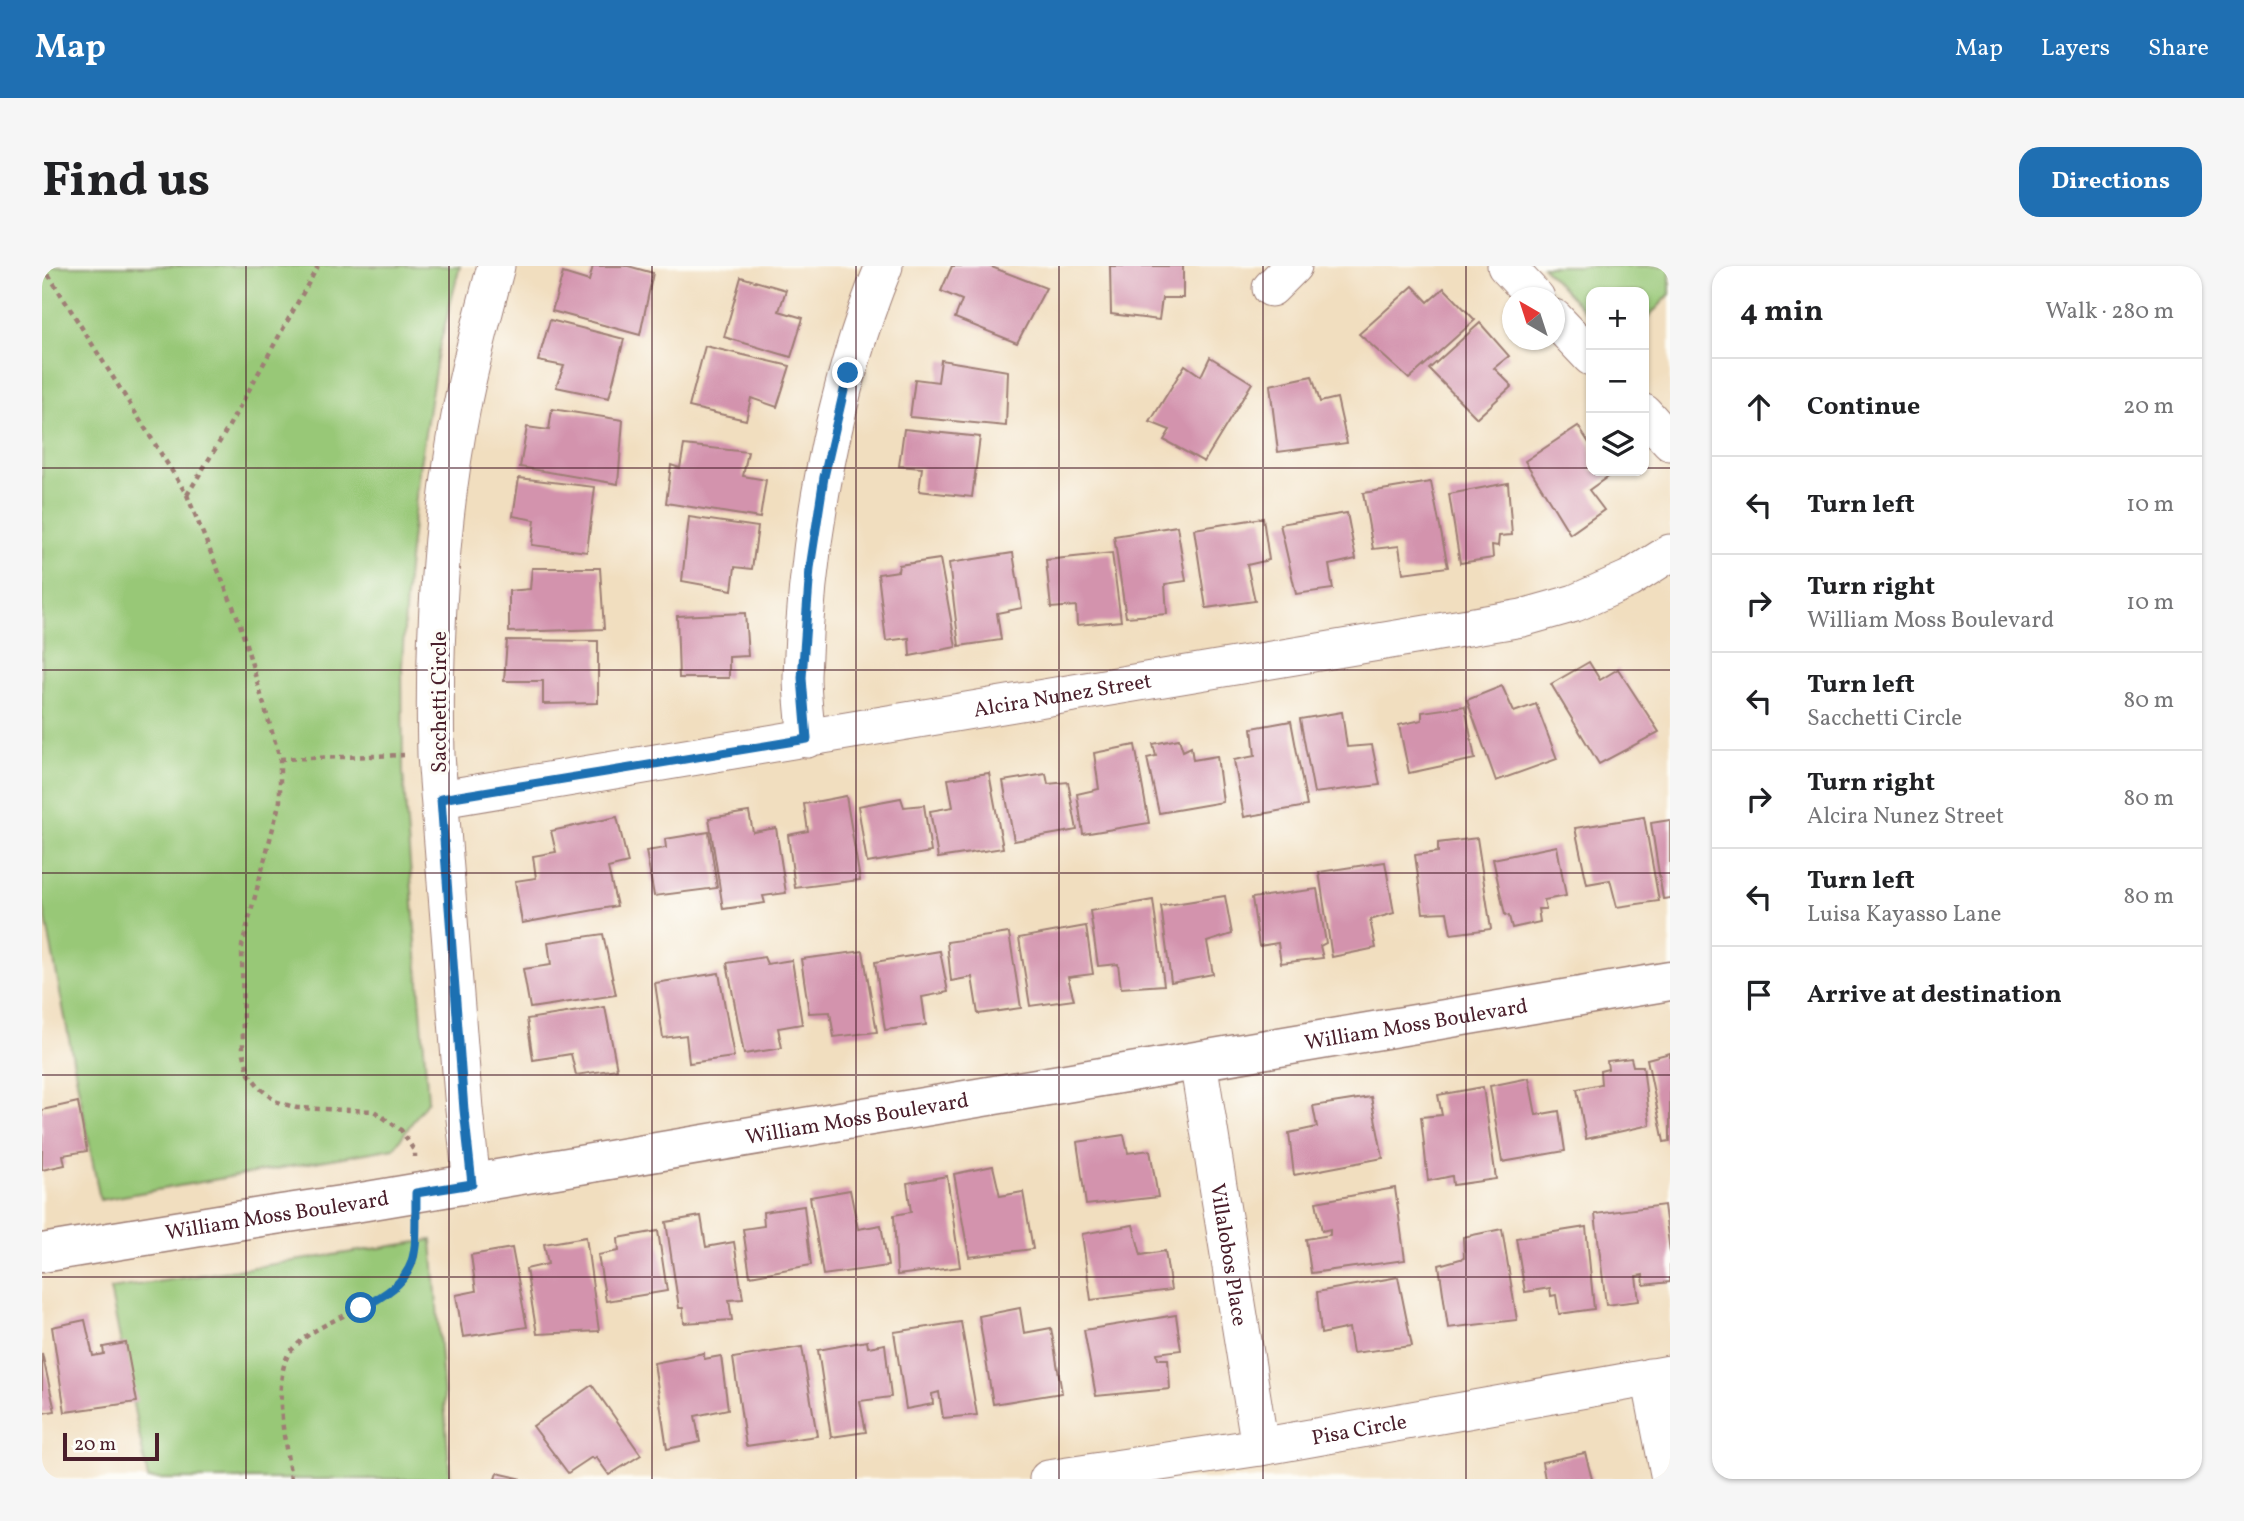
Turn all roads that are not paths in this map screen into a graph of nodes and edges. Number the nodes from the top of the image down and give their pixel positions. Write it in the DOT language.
graph roads {
  1 [pos="496,266"];
  2 [pos="884,266"];
  3 [pos="1506,266"];
  4 [pos="1526,287"];
  5 [pos="1565,329"];
  6 [pos="1586,352"];
  7 [pos="1649,419"];
  8 [pos="1670,442"];
  9 [pos="1670,553"];
  10 [pos="807,739"];
  11 [pos="441,799"];
  12 [pos="1670,981"];
  13 [pos="1198,1061"];
  14 [pos="472,1184"];
  15 [pos="42,1253"];
  16 [pos="1660,1376"];
  17 [pos="1260,1447"];
  18 [pos="1048,1479"];
  19 [pos="1670,1479"];
  1 -- 11 [label="street, Sacchetti Circle"];
  2 -- 10 [label="street"];
  3 -- 4 [label="street"];
  5 -- 6 [label="street"];
  7 -- 8 [label="street"];
  9 -- 10 [label="street, Alcira Nunez Street"];
  10 -- 11 [label="street, Alcira Nunez Street"];
  11 -- 14 [label="street, Sacchetti Circle"];
  12 -- 13 [label="street, William Moss Boulevard"];
  13 -- 14 [label="street, William Moss Boulevard"];
  13 -- 17 [label="street, Villalobos Place"];
  14 -- 15 [label="street, William Moss Boulevard"];
  16 -- 17 [label="street, Pisa Circle"];
  16 -- 19 [label="street"];
  17 -- 18 [label="street, Pisa Circle"];
}
